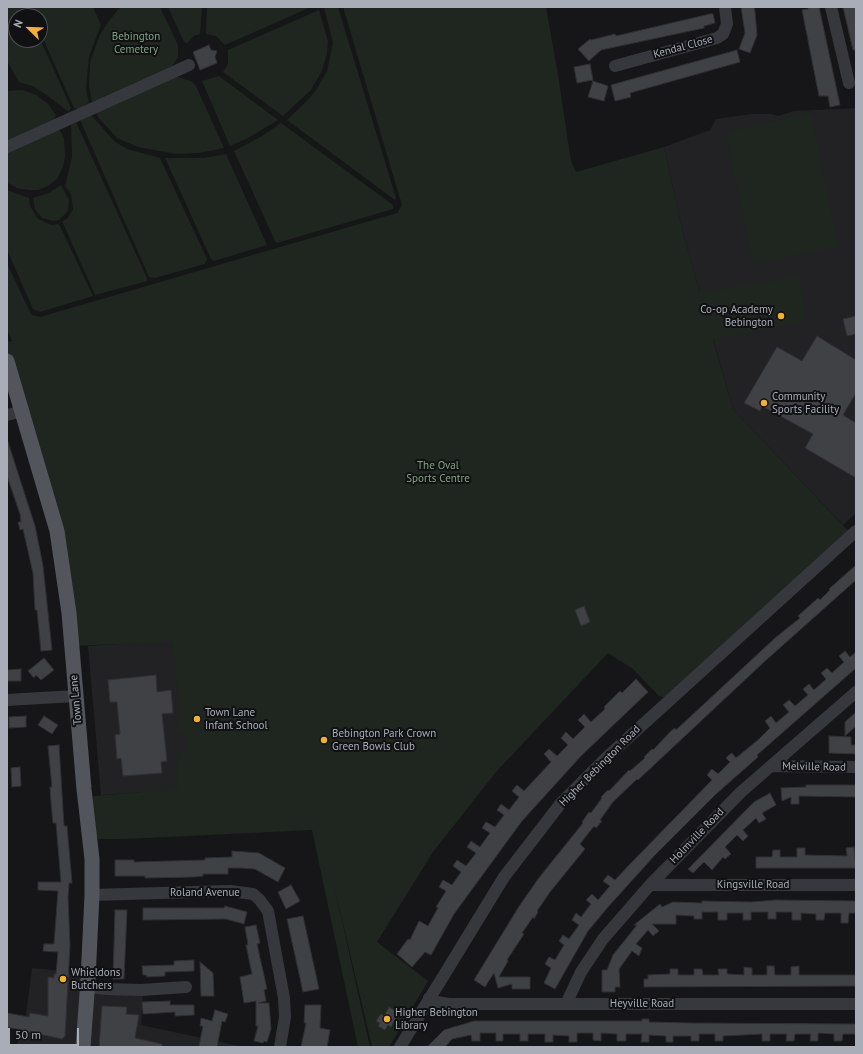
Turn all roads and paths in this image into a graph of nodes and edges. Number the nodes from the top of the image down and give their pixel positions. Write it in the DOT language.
graph roads {
  1 [pos="725,7"];
  2 [pos="831,7"];
  3 [pos="189,65"];
  4 [pos="615,66"];
  5 [pos="849,83"];
  6 [pos="7,147"];
  7 [pos="7,361"];
  8 [pos="23,411"];
  9 [pos="7,416"];
  10 [pos="856,531"];
  11 [pos="856,692"];
  12 [pos="76,696"];
  13 [pos="7,700"];
  14 [pos="771,766"];
  15 [pos="856,767"];
  16 [pos="650,885"];
  17 [pos="856,885"];
  18 [pos="92,896"];
  19 [pos="88,986"];
  20 [pos="186,987"];
  21 [pos="429,998"];
  22 [pos="566,1004"];
  23 [pos="856,1004"];
  24 [pos="83,1047"];
  25 [pos="280,1047"];
  26 [pos="400,1047"];
  1 -- 4 [label="street, Kendal Close"];
  2 -- 5 [label="street"];
  3 -- 6 [label="street"];
  7 -- 8 [label="main road, Town Lane"];
  8 -- 9 [label="street"];
  8 -- 12 [label="main road, Town Lane"];
  10 -- 21 [label="street, Higher Bebington Road"];
  11 -- 14 [label="street, Holmville Road"];
  12 -- 13 [label="street"];
  12 -- 18 [label="main road, Town Lane"];
  14 -- 15 [label="street, Melville Road"];
  14 -- 16 [label="street, Holmville Road"];
  16 -- 17 [label="street, Kingsville Road"];
  16 -- 22 [label="street, Holmville Road"];
  18 -- 19 [label="main road, Town Lane"];
  18 -- 25 [label="street, Roland Avenue"];
  19 -- 20 [label="street"];
  19 -- 24 [label="main road, Town Lane"];
  21 -- 22 [label="street, Heyville Road"];
  21 -- 26 [label="street, Higher Bebington Road"];
  22 -- 23 [label="street, Heyville Road"];
}
